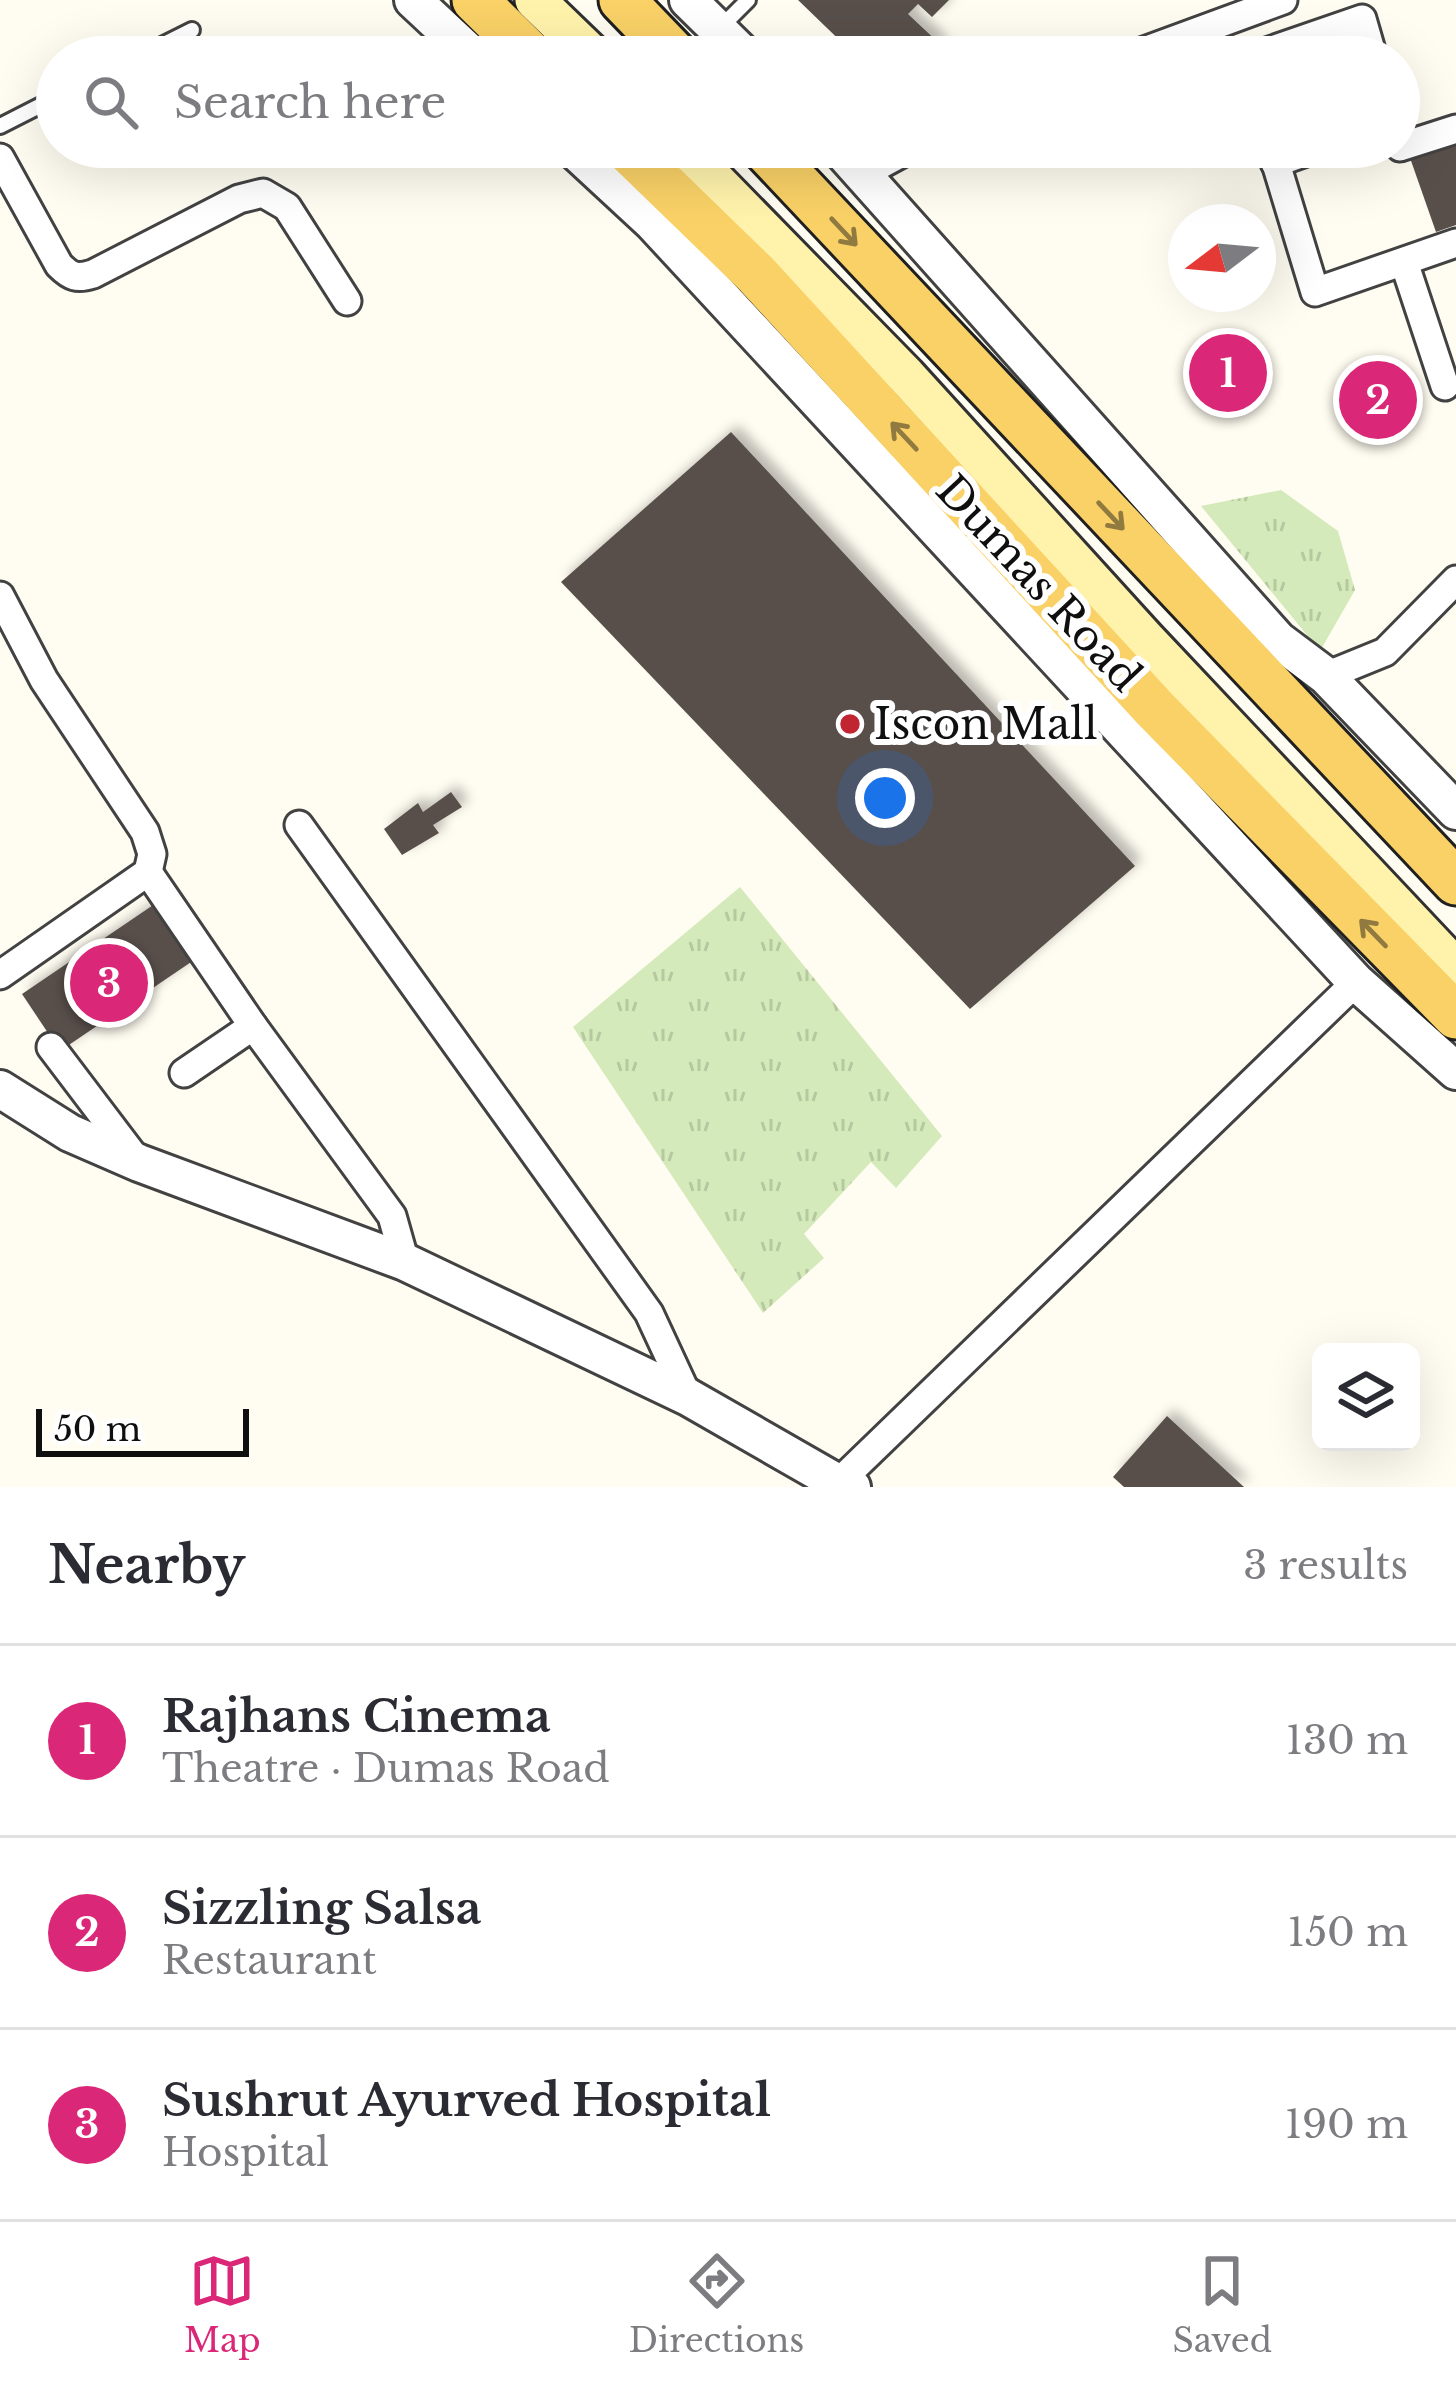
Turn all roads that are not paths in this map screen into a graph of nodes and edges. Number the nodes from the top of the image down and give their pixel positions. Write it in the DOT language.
graph roads {
  1 [pos="413,0"];
  2 [pos="536,0"];
  3 [pos="570,0"];
  4 [pos="622,0"];
  5 [pos="688,0"];
  6 [pos="748,0"];
  7 [pos="1283,0"];
  8 [pos="1238,7"];
  9 [pos="192,30"];
  10 [pos="718,30"];
  11 [pos="461,35"];
  12 [pos="180,36"];
  13 [pos="573,36"];
  14 [pos="605,36"];
  15 [pos="657,36"];
  16 [pos="724,36"];
  17 [pos="1174,36"];
  18 [pos="1311,36"];
  19 [pos="1367,36"];
  20 [pos="36,108"];
  21 [pos="0,126"];
  22 [pos="1456,129"];
  23 [pos="1420,141"];
  24 [pos="0,158"];
  25 [pos="594,168"];
  26 [pos="647,168"];
  27 [pos="703,168"];
  28 [pos="736,168"];
  29 [pos="783,168"];
  30 [pos="860,168"];
  31 [pos="874,168"];
  32 [pos="1277,168"];
  33 [pos="865,173"];
  34 [pos="1456,243"];
  35 [pos="1404,262"];
  36 [pos="347,301"];
  37 [pos="1445,386"];
  38 [pos="1456,580"];
  39 [pos="0,596"];
  40 [pos="1326,676"];
  41 [pos="1456,811"];
  42 [pos="299,825"];
  43 [pos="148,872"];
  44 [pos="1456,882"];
  45 [pos="1456,930"];
  46 [pos="1456,969"];
  47 [pos="0,975"];
  48 [pos="1356,982"];
  49 [pos="1456,1016"];
  50 [pos="253,1026"];
  51 [pos="51,1047"];
  52 [pos="1456,1071"];
  53 [pos="184,1073"];
  54 [pos="0,1089"];
  55 [pos="139,1163"];
  56 [pos="405,1262"];
  57 [pos="688,1397"];
  58 [pos="845,1485"];
  1 -- 11 [label="street"];
  2 -- 13 [label="main road"];
  3 -- 14 [label="main road"];
  4 -- 15 [label="main road"];
  5 -- 10 [label="street"];
  6 -- 10 [label="lane"];
  7 -- 8 [label="street"];
  8 -- 17 [label="street"];
  9 -- 12 [label="lane"];
  10 -- 16 [label="street"];
  18 -- 19 [label="street"];
  20 -- 21 [label="lane"];
  22 -- 23 [label="street"];
  24 -- 36 [label="street"];
  25 -- 48 [label="street"];
  49 -- 26 [label="main road, Dumas Road, one-way"];
  27 -- 46 [label="main road"];
  28 -- 45 [label="main road"];
  29 -- 44 [label="main road, one-way"];
  30 -- 33 [label="street"];
  31 -- 33 [label="street"];
  32 -- 35 [label="street"];
  33 -- 40 [label="street"];
  34 -- 35 [label="street"];
  35 -- 37 [label="street"];
  38 -- 40 [label="street"];
  39 -- 43 [label="street"];
  40 -- 41 [label="street"];
  42 -- 57 [label="street"];
  43 -- 47 [label="street"];
  43 -- 50 [label="street"];
  48 -- 52 [label="street"];
  48 -- 58 [label="street"];
  50 -- 53 [label="street"];
  50 -- 56 [label="street"];
  51 -- 55 [label="street"];
  54 -- 55 [label="street"];
  55 -- 56 [label="street"];
  56 -- 57 [label="street"];
  57 -- 58 [label="street"];
}
